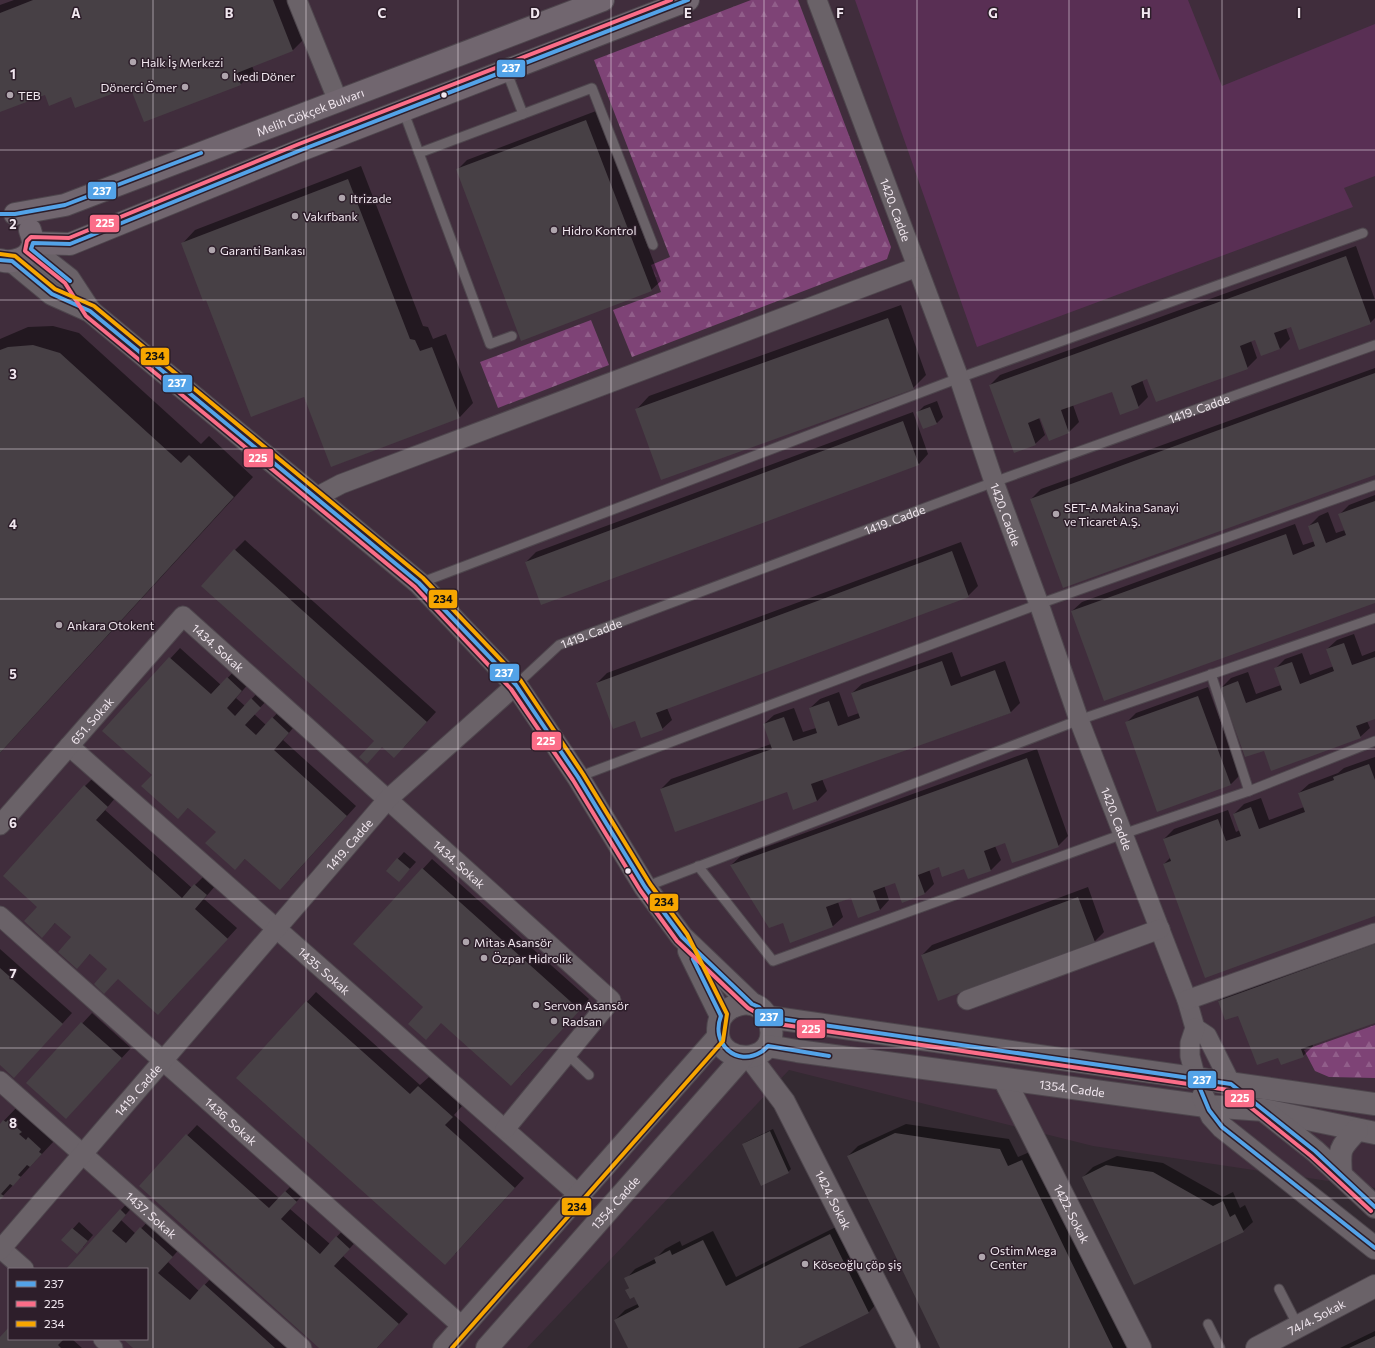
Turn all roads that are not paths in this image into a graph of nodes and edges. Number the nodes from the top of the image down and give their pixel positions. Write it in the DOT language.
graph roads {
  1 [pos="297,0"];
  2 [pos="602,0"];
  3 [pos="688,0"];
  4 [pos="817,0"];
  5 [pos="506,70"];
  6 [pos="338,101"];
  7 [pos="403,110"];
  8 [pos="523,114"];
  9 [pos="419,153"];
  10 [pos="7,214"];
  11 [pos="1363,233"];
  12 [pos="653,245"];
  13 [pos="32,246"];
  14 [pos="4,262"];
  15 [pos="917,267"];
  16 [pos="90,311"];
  17 [pos="512,336"];
  18 [pos="1375,345"];
  19 [pos="959,378"];
  20 [pos="994,482"];
  21 [pos="1375,485"];
  22 [pos="317,499"];
  23 [pos="419,583"];
  24 [pos="1039,604"];
  25 [pos="183,616"];
  26 [pos="1375,618"];
  27 [pos="1211,674"];
  28 [pos="516,685"];
  29 [pos="1079,720"];
  30 [pos="1375,741"];
  31 [pos="69,746"];
  32 [pos="578,777"];
  33 [pos="1249,791"];
  34 [pos="388,799"];
  35 [pos="0,825"];
  36 [pos="1123,834"];
  37 [pos="698,866"];
  38 [pos="644,887"];
  39 [pos="0,916"];
  40 [pos="276,929"];
  41 [pos="1160,929"];
  42 [pos="1375,933"];
  43 [pos="682,937"];
  44 [pos="968,1000"];
  45 [pos="1187,1000"];
  46 [pos="760,1010"];
  47 [pos="720,1026"];
  48 [pos="1196,1028"];
  49 [pos="756,1053"];
  50 [pos="567,1054"];
  51 [pos="163,1061"];
  52 [pos="589,1075"];
  53 [pos="1004,1079"];
  54 [pos="1196,1079"];
  55 [pos="0,1082"];
  56 [pos="1231,1084"];
  57 [pos="1375,1104"];
  58 [pos="1206,1106"];
  59 [pos="1264,1110"];
  60 [pos="505,1129"];
  61 [pos="1366,1131"];
  62 [pos="82,1154"];
  63 [pos="1341,1175"];
  64 [pos="579,1195"];
  65 [pos="1375,1207"];
  66 [pos="1375,1248"];
  67 [pos="0,1249"];
  68 [pos="23,1268"];
  69 [pos="1375,1286"];
  70 [pos="1279,1289"];
  71 [pos="1208,1324"];
  72 [pos="1298,1326"];
  73 [pos="463,1327"];
  74 [pos="104,1340"];
  75 [pos="113,1348"];
  76 [pos="302,1348"];
  77 [pos="444,1348"];
  78 [pos="487,1348"];
  79 [pos="909,1348"];
  80 [pos="1140,1348"];
  81 [pos="1220,1348"];
  82 [pos="1257,1348"];
  1 -- 6 [label="street"];
  2 -- 6 [label="main road, Melih Gökçek Bulvarı"];
  3 -- 5 [label="main road"];
  4 -- 15 [label="street, 1420. Cadde"];
  5 -- 7 [label="main road"];
  5 -- 8 [label="lane"];
  6 -- 10 [label="main road, Melih Gökçek Bulvarı"];
  7 -- 9 [label="lane"];
  7 -- 13 [label="main road"];
  8 -- 9 [label="lane"];
  8 -- 12 [label="lane"];
  9 -- 17 [label="lane"];
  10 -- 13 [label="main road"];
  11 -- 19 [label="lane"];
  13 -- 14 [label="main road"];
  13 -- 16 [label="main road"];
  14 -- 16 [label="main road"];
  15 -- 19 [label="street, 1420. Cadde"];
  15 -- 22 [label="street"];
  16 -- 22 [label="main road"];
  18 -- 20 [label="lane, 1419. Cadde"];
  19 -- 20 [label="street, 1420. Cadde"];
  19 -- 23 [label="lane"];
  20 -- 24 [label="street, 1420. Cadde"];
  20 -- 28 [label="lane, 1419. Cadde"];
  21 -- 24 [label="lane"];
  22 -- 23 [label="main road"];
  23 -- 28 [label="main road"];
  24 -- 29 [label="street, 1420. Cadde"];
  24 -- 32 [label="lane"];
  25 -- 31 [label="street, 651. Sokak"];
  25 -- 34 [label="street, 1434. Sokak"];
  26 -- 27 [label="lane"];
  27 -- 29 [label="lane"];
  27 -- 33 [label="lane"];
  28 -- 32 [label="main road"];
  28 -- 34 [label="street, 1419. Cadde"];
  29 -- 36 [label="street, 1420. Cadde"];
  29 -- 37 [label="lane"];
  30 -- 33 [label="lane"];
  31 -- 35 [label="street, 651. Sokak"];
  31 -- 40 [label="street, 1435. Sokak"];
  32 -- 38 [label="main road"];
  33 -- 36 [label="lane"];
  34 -- 40 [label="street, 1419. Cadde"];
  34 -- 50 [label="street, 1434. Sokak"];
  36 -- 37 [label="lane"];
  36 -- 41 [label="street, 1420. Cadde"];
  37 -- 38 [label="lane"];
  38 -- 43 [label="main road"];
  39 -- 51 [label="street, 1436. Sokak"];
  40 -- 51 [label="street, 1419. Cadde"];
  40 -- 60 [label="street, 1435. Sokak"];
  41 -- 44 [label="street"];
  41 -- 45 [label="street, 1420. Cadde"];
  42 -- 45 [label="street"];
  43 -- 46 [label="main road"];
  43 -- 47 [label="main road, 1354. Cadde"];
  45 -- 48 [label="street, 1420. Cadde"];
  46 -- 47 [label="main road"];
  46 -- 49 [label="main road"];
  46 -- 54 [label="main road"];
  47 -- 49 [label="main road, 1354. Cadde"];
  47 -- 64 [label="main road"];
  48 -- 54 [label="street"];
  48 -- 56 [label="street, 1420. Cadde"];
  49 -- 53 [label="main road, 1354. Cadde"];
  49 -- 78 [label="main road, 1354. Cadde"];
  49 -- 79 [label="main road, 1424. Sokak"];
  50 -- 52 [label="lane"];
  50 -- 60 [label="street, 1434. Sokak"];
  51 -- 62 [label="street, 1419. Cadde"];
  51 -- 73 [label="street, 1436. Sokak"];
  53 -- 58 [label="main road, 1354. Cadde"];
  53 -- 80 [label="main road, 1422. Sokak"];
  54 -- 56 [label="main road"];
  54 -- 58 [label="main road"];
  55 -- 62 [label="street, 1437. Sokak"];
  56 -- 57 [label="main road"];
  56 -- 59 [label="main road"];
  58 -- 59 [label="main road, 1354. Cadde"];
  58 -- 66 [label="main road"];
  59 -- 61 [label="main road, 1354. Cadde"];
  59 -- 63 [label="main road"];
  60 -- 64 [label="street, 1435. Sokak"];
  61 -- 63 [label="main road"];
  62 -- 67 [label="street, 1419. Cadde"];
  62 -- 76 [label="street, 1437. Sokak"];
  63 -- 65 [label="main road"];
  64 -- 73 [label="main road"];
  67 -- 68 [label="street"];
  69 -- 72 [label="main road, 74/4. Sokak"];
  70 -- 72 [label="lane"];
  71 -- 81 [label="lane"];
  72 -- 82 [label="main road, 74/4. Sokak"];
  73 -- 77 [label="main road"];
  74 -- 75 [label="street"];
}
